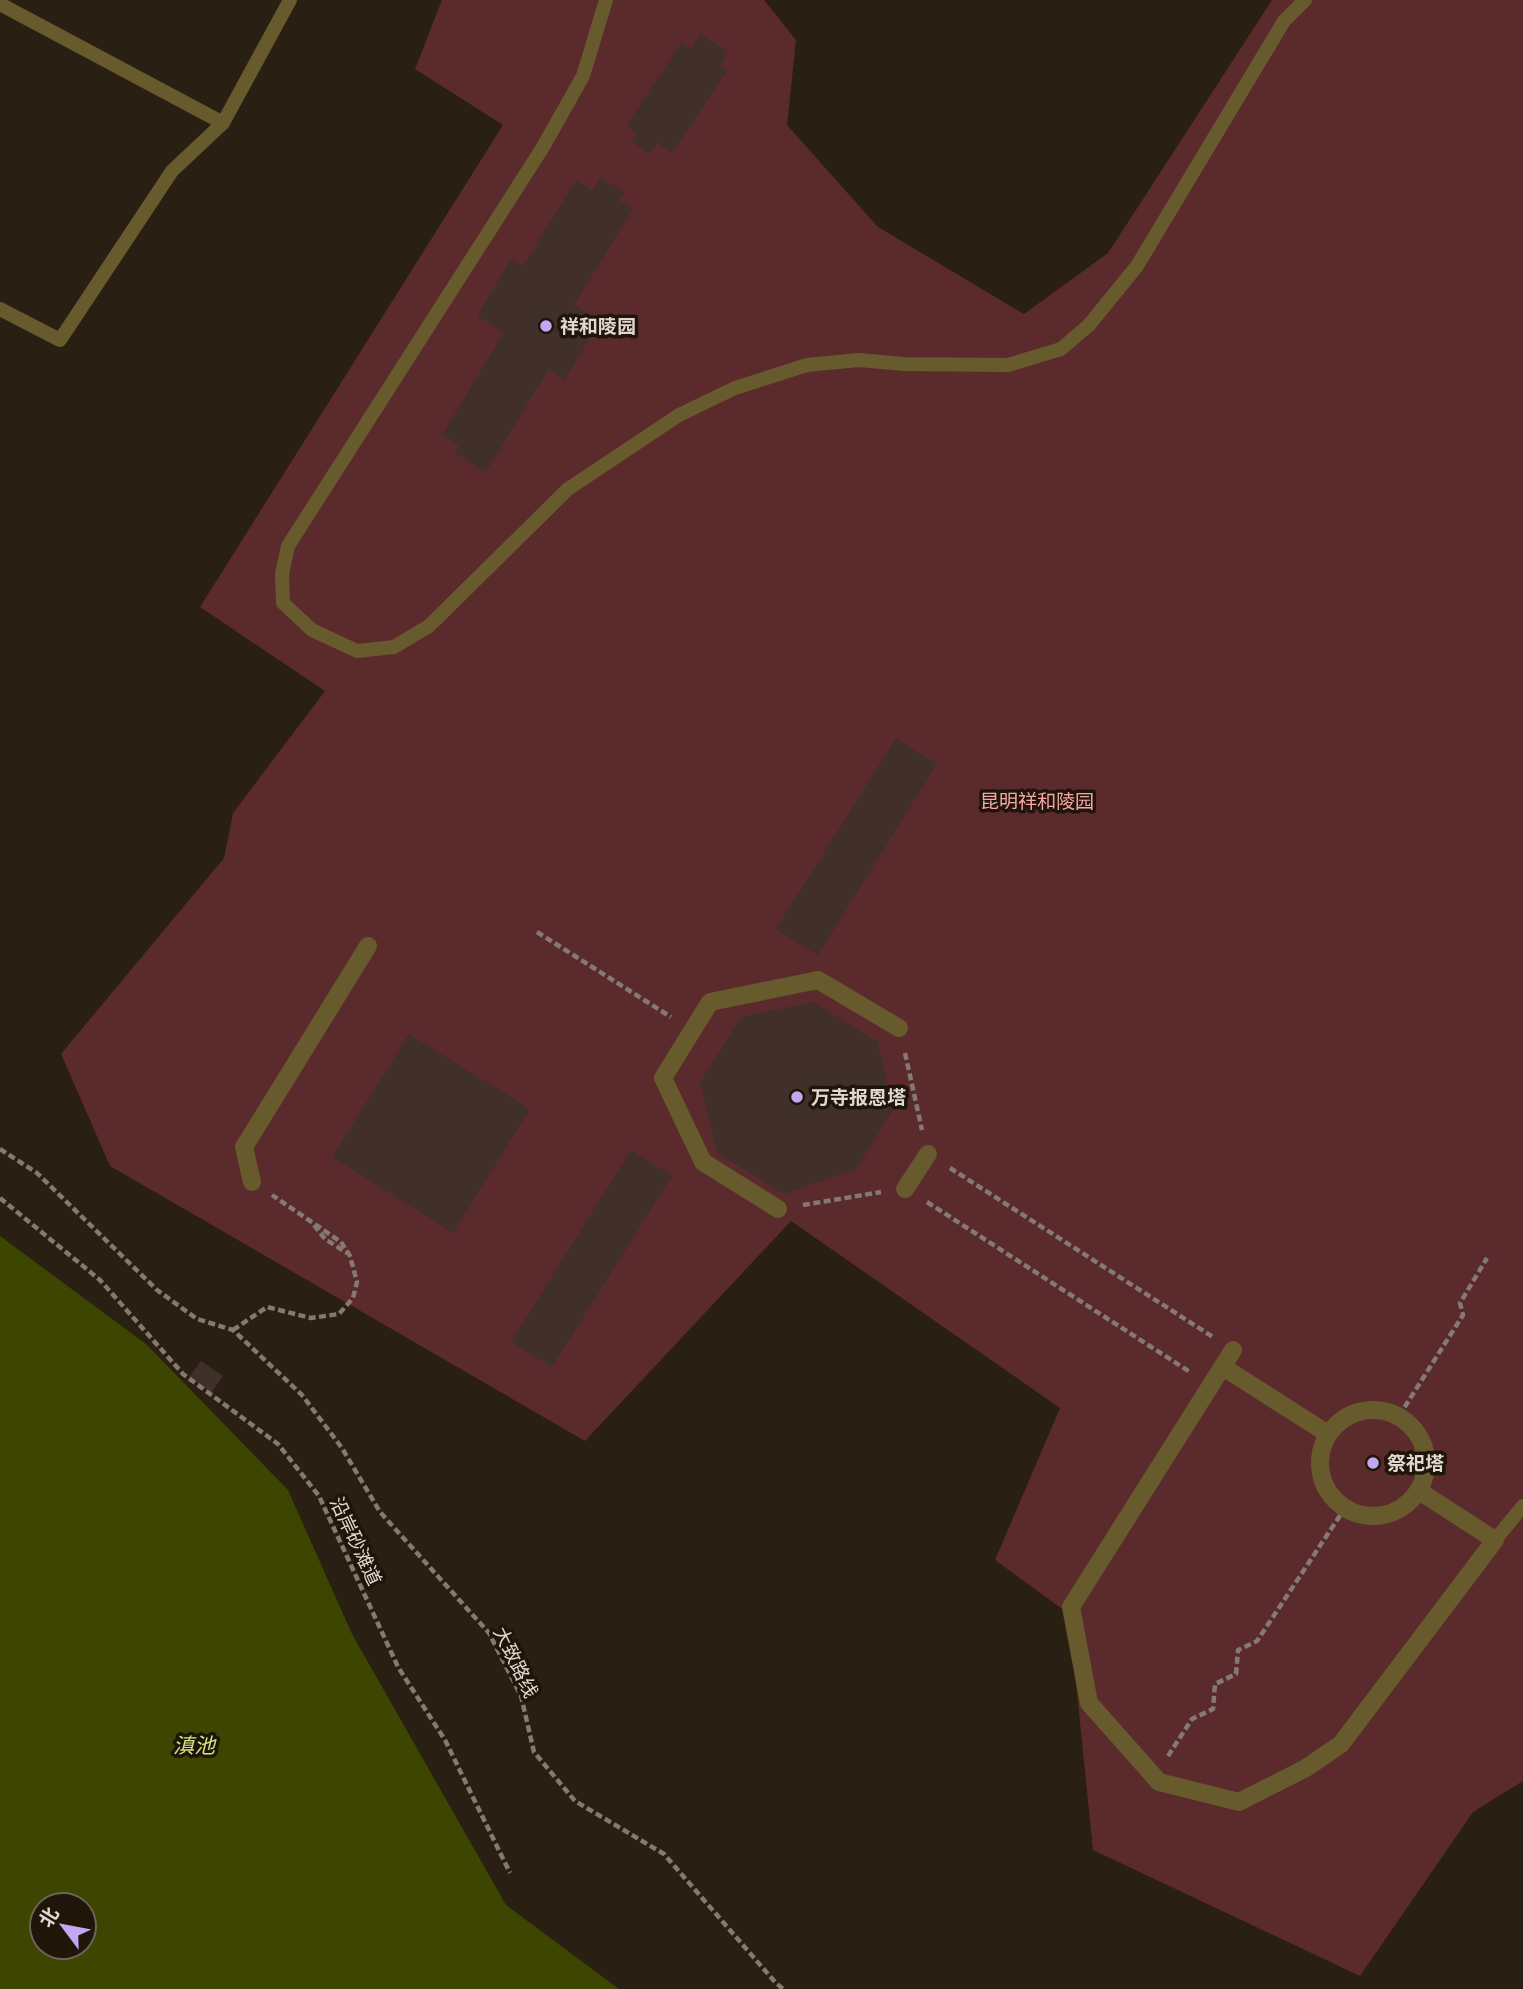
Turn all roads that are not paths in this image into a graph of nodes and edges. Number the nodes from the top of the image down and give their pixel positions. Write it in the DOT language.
graph roads {
  1 [pos="290,0"];
  2 [pos="606,0"];
  3 [pos="1305,0"];
  4 [pos="0,4"];
  5 [pos="223,123"];
  6 [pos="0,309"];
  7 [pos="368,946"];
  8 [pos="899,1028"];
  9 [pos="928,1154"];
  10 [pos="252,1182"];
  11 [pos="905,1189"];
  12 [pos="778,1209"];
  13 [pos="1233,1350"];
  14 [pos="1223,1367"];
  15 [pos="1328,1434"];
  16 [pos="1419,1491"];
  17 [pos="1523,1506"];
  18 [pos="1495,1540"];
  1 -- 5 [label="lane"];
  2 -- 3 [label="lane"];
  4 -- 5 [label="lane"];
  5 -- 6 [label="lane"];
  7 -- 10 [label="street"];
  8 -- 12 [label="street"];
  9 -- 11 [label="street"];
  13 -- 14 [label="street"];
  14 -- 15 [label="street"];
  14 -- 18 [label="street"];
  15 -- 16 [label="street"];
  15 -- 16 [label="street"];
  16 -- 18 [label="street"];
  17 -- 18 [label="lane"];
}
